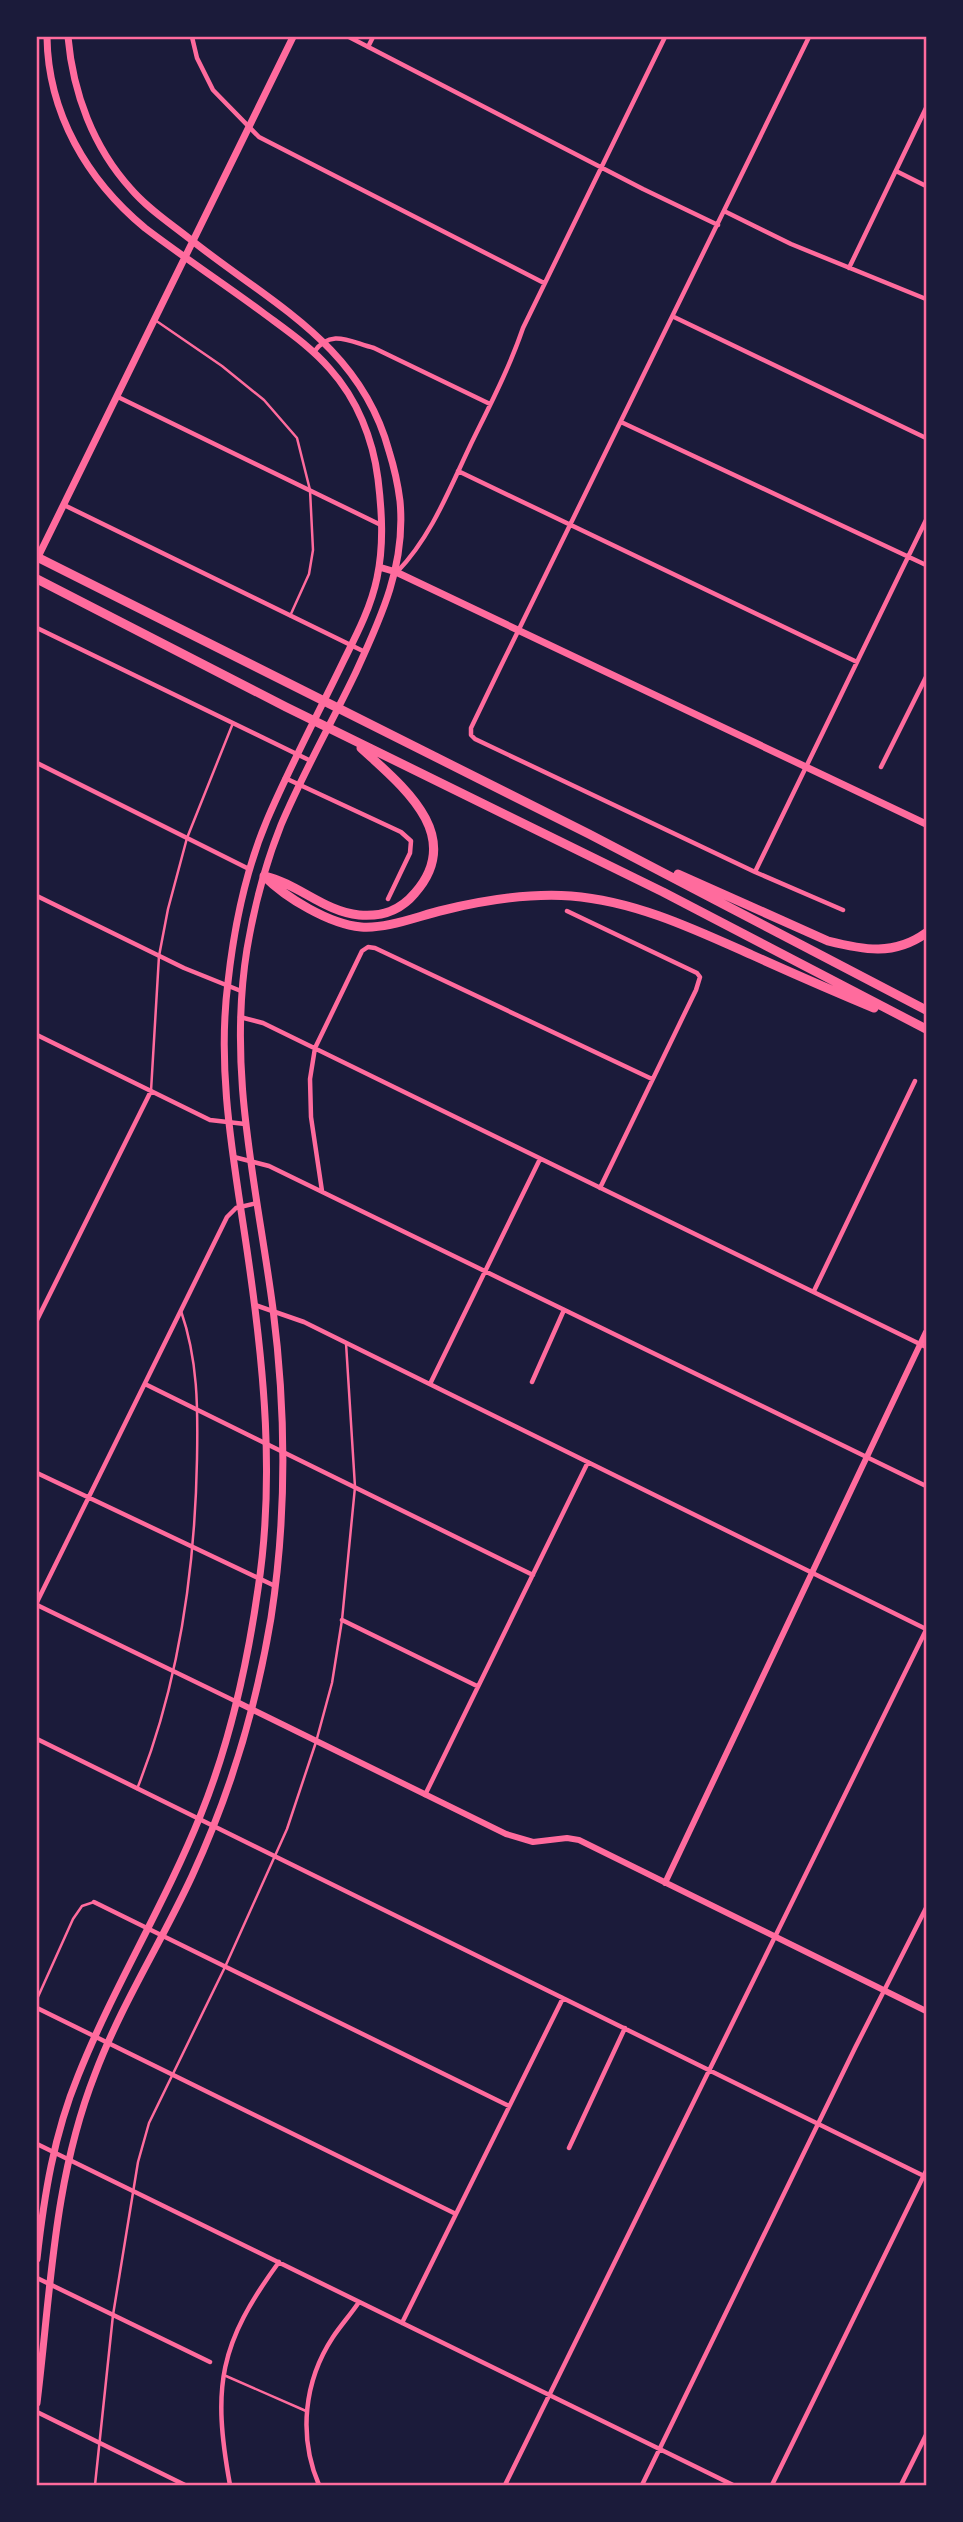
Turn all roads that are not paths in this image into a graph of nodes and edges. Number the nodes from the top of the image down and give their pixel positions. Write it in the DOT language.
graph roads {
  1 [pos="47,37"];
  2 [pos="68,37"];
  3 [pos="192,37"];
  4 [pos="293,37"];
  5 [pos="349,37"];
  6 [pos="373,37"];
  7 [pos="665,37"];
  8 [pos="809,37"];
  9 [pos="368,47"];
  10 [pos="926,108"];
  11 [pos="248,126"];
  12 [pos="602,167"];
  13 [pos="896,171"];
  14 [pos="926,186"];
  15 [pos="724,211"];
  16 [pos="718,225"];
  17 [pos="192,241"];
  18 [pos="184,258"];
  19 [pos="849,268"];
  20 [pos="544,284"];
  21 [pos="926,299"];
  22 [pos="674,317"];
  23 [pos="155,320"];
  24 [pos="322,340"];
  25 [pos="314,352"];
  26 [pos="118,397"];
  27 [pos="490,404"];
  28 [pos="621,422"];
  29 [pos="926,438"];
  30 [pos="457,471"];
  31 [pos="310,490"];
  32 [pos="63,505"];
  33 [pos="926,520"];
  34 [pos="382,525"];
  35 [pos="570,525"];
  36 [pos="908,556"];
  37 [pos="37,558"];
  38 [pos="926,565"];
  39 [pos="379,568"];
  40 [pos="396,572"];
  41 [pos="37,579"];
  42 [pos="290,616"];
  43 [pos="37,628"];
  44 [pos="519,630"];
  45 [pos="351,646"];
  46 [pos="365,652"];
  47 [pos="857,662"];
  48 [pos="926,677"];
  49 [pos="233,723"];
  50 [pos="355,742"];
  51 [pos="297,754"];
  52 [pos="312,761"];
  53 [pos="37,762"];
  54 [pos="806,766"];
  55 [pos="881,767"];
  56 [pos="285,778"];
  57 [pos="300,784"];
  58 [pos="926,824"];
  59 [pos="589,834"];
  60 [pos="187,838"];
  61 [pos="249,869"];
  62 [pos="755,872"];
  63 [pos="264,876"];
  64 [pos="37,896"];
  65 [pos="388,899"];
  66 [pos="843,910"];
  67 [pos="567,911"];
  68 [pos="926,933"];
  69 [pos="159,956"];
  70 [pos="227,986"];
  71 [pos="242,992"];
  72 [pos="926,1010"];
  73 [pos="239,1017"];
  74 [pos="926,1029"];
  75 [pos="37,1035"];
  76 [pos="315,1048"];
  77 [pos="653,1079"];
  78 [pos="915,1082"];
  79 [pos="151,1091"];
  80 [pos="228,1122"];
  81 [pos="245,1124"];
  82 [pos="233,1157"];
  83 [pos="540,1159"];
  84 [pos="250,1161"];
  85 [pos="600,1188"];
  86 [pos="322,1191"];
  87 [pos="257,1203"];
  88 [pos="240,1207"];
  89 [pos="484,1271"];
  90 [pos="814,1291"];
  91 [pos="255,1305"];
  92 [pos="181,1310"];
  93 [pos="273,1310"];
  94 [pos="564,1310"];
  95 [pos="37,1320"];
  96 [pos="926,1332"];
  97 [pos="346,1342"];
  98 [pos="923,1346"];
  99 [pos="532,1382"];
  100 [pos="145,1384"];
  101 [pos="430,1384"];
  102 [pos="198,1410"];
  103 [pos="267,1443"];
  104 [pos="283,1451"];
  105 [pos="867,1458"];
  106 [pos="588,1462"];
  107 [pos="37,1473"];
  108 [pos="355,1486"];
  109 [pos="926,1486"];
  110 [pos="89,1497"];
  111 [pos="193,1547"];
  112 [pos="813,1572"];
  113 [pos="533,1575"];
  114 [pos="260,1579"];
  115 [pos="275,1586"];
  116 [pos="37,1604"];
  117 [pos="342,1620"];
  118 [pos="926,1630"];
  119 [pos="173,1672"];
  120 [pos="477,1686"];
  121 [pos="237,1703"];
  122 [pos="252,1709"];
  123 [pos="37,1739"];
  124 [pos="316,1742"];
  125 [pos="137,1788"];
  126 [pos="425,1795"];
  127 [pos="199,1819"];
  128 [pos="214,1826"];
  129 [pos="275,1856"];
  130 [pos="665,1883"];
  131 [pos="94,1902"];
  132 [pos="926,1908"];
  133 [pos="148,1929"];
  134 [pos="162,1936"];
  135 [pos="775,1937"];
  136 [pos="225,1968"];
  137 [pos="885,1991"];
  138 [pos="563,1998"];
  139 [pos="37,1999"];
  140 [pos="37,2008"];
  141 [pos="926,2011"];
  142 [pos="625,2028"];
  143 [pos="95,2038"];
  144 [pos="108,2044"];
  145 [pos="709,2070"];
  146 [pos="171,2075"];
  147 [pos="509,2106"];
  148 [pos="820,2124"];
  149 [pos="37,2144"];
  150 [pos="569,2148"];
  151 [pos="54,2152"];
  152 [pos="67,2159"];
  153 [pos="926,2175"];
  154 [pos="131,2190"];
  155 [pos="456,2214"];
  156 [pos="37,2259"];
  157 [pos="279,2262"];
  158 [pos="37,2278"];
  159 [pos="50,2284"];
  160 [pos="359,2302"];
  161 [pos="113,2315"];
  162 [pos="402,2323"];
  163 [pos="210,2362"];
  164 [pos="222,2374"];
  165 [pos="549,2395"];
  166 [pos="37,2403"];
  167 [pos="37,2412"];
  168 [pos="307,2412"];
  169 [pos="926,2435"];
  170 [pos="100,2443"];
  171 [pos="660,2449"];
  172 [pos="95,2485"];
  173 [pos="185,2485"];
  174 [pos="230,2485"];
  175 [pos="319,2485"];
  176 [pos="505,2485"];
  177 [pos="642,2485"];
  178 [pos="733,2485"];
  179 [pos="772,2485"];
  180 [pos="901,2485"];
  1 -- 18 [label="main road"];
  2 -- 17 [label="main road"];
  3 -- 11 [label="street"];
  4 -- 11 [label="main road"];
  5 -- 9 [label="street"];
  6 -- 9 [label="street"];
  7 -- 12 [label="street"];
  8 -- 15 [label="street"];
  9 -- 12 [label="street"];
  10 -- 13 [label="street"];
  11 -- 17 [label="main road"];
  11 -- 20 [label="street"];
  12 -- 16 [label="street"];
  12 -- 20 [label="street"];
  13 -- 14 [label="street"];
  13 -- 19 [label="street"];
  15 -- 16 [label="street"];
  15 -- 19 [label="street"];
  16 -- 22 [label="street"];
  17 -- 18 [label="main road"];
  17 -- 24 [label="main road"];
  18 -- 23 [label="main road"];
  18 -- 25 [label="main road"];
  19 -- 21 [label="street"];
  20 -- 27 [label="street"];
  22 -- 28 [label="street"];
  22 -- 29 [label="street"];
  23 -- 26 [label="main road"];
  23 -- 31 [label="lane"];
  24 -- 25 [label="street"];
  24 -- 27 [label="street"];
  24 -- 40 [label="main road"];
  25 -- 34 [label="main road"];
  26 -- 31 [label="street"];
  26 -- 32 [label="main road"];
  27 -- 30 [label="street"];
  28 -- 35 [label="street"];
  28 -- 36 [label="street"];
  30 -- 35 [label="street"];
  30 -- 40 [label="street"];
  31 -- 34 [label="street"];
  31 -- 42 [label="lane"];
  32 -- 37 [label="main road"];
  32 -- 42 [label="street"];
  33 -- 36 [label="street"];
  34 -- 39 [label="main road"];
  35 -- 44 [label="street"];
  35 -- 47 [label="street"];
  36 -- 38 [label="street"];
  36 -- 47 [label="street"];
  37 -- 59 [label="highway"];
  39 -- 40 [label="main road"];
  39 -- 45 [label="main road"];
  40 -- 44 [label="main road"];
  40 -- 46 [label="main road"];
  41 -- 50 [label="highway"];
  42 -- 45 [label="street"];
  43 -- 49 [label="street"];
  44 -- 54 [label="main road"];
  44 -- 62 [label="street"];
  45 -- 46 [label="street"];
  45 -- 51 [label="main road"];
  46 -- 52 [label="main road"];
  47 -- 54 [label="street"];
  48 -- 55 [label="street"];
  49 -- 51 [label="street"];
  49 -- 60 [label="lane"];
  50 -- 63 [label="highway"];
  50 -- 74 [label="highway"];
  51 -- 52 [label="street"];
  51 -- 56 [label="main road"];
  52 -- 57 [label="main road"];
  53 -- 60 [label="street"];
  54 -- 58 [label="main road"];
  54 -- 62 [label="street"];
  56 -- 57 [label="street"];
  56 -- 61 [label="main road"];
  57 -- 63 [label="main road"];
  57 -- 65 [label="street"];
  59 -- 68 [label="highway"];
  59 -- 72 [label="highway"];
  60 -- 61 [label="street"];
  60 -- 69 [label="lane"];
  61 -- 63 [label="main road"];
  61 -- 70 [label="main road"];
  62 -- 66 [label="street"];
  63 -- 71 [label="main road"];
  63 -- 74 [label="highway"];
  64 -- 69 [label="street"];
  67 -- 77 [label="street"];
  69 -- 70 [label="street"];
  69 -- 79 [label="lane"];
  70 -- 71 [label="street"];
  70 -- 80 [label="main road"];
  71 -- 73 [label="main road"];
  73 -- 76 [label="street"];
  73 -- 81 [label="main road"];
  75 -- 79 [label="street"];
  76 -- 77 [label="street"];
  76 -- 83 [label="street"];
  76 -- 86 [label="street"];
  77 -- 85 [label="street"];
  78 -- 90 [label="street"];
  79 -- 80 [label="street"];
  79 -- 95 [label="street"];
  80 -- 81 [label="street"];
  80 -- 82 [label="main road"];
  81 -- 84 [label="main road"];
  82 -- 84 [label="street"];
  82 -- 88 [label="main road"];
  83 -- 85 [label="street"];
  83 -- 89 [label="street"];
  84 -- 86 [label="street"];
  84 -- 87 [label="main road"];
  85 -- 90 [label="street"];
  86 -- 89 [label="street"];
  87 -- 88 [label="street"];
  87 -- 93 [label="main road"];
  88 -- 91 [label="main road"];
  88 -- 92 [label="street"];
  89 -- 94 [label="street"];
  89 -- 101 [label="street"];
  90 -- 98 [label="street"];
  91 -- 93 [label="street"];
  91 -- 103 [label="main road"];
  92 -- 100 [label="street"];
  92 -- 102 [label="lane"];
  93 -- 97 [label="street"];
  93 -- 104 [label="main road"];
  94 -- 99 [label="street"];
  94 -- 105 [label="street"];
  96 -- 98 [label="street"];
  97 -- 101 [label="street"];
  97 -- 108 [label="lane"];
  98 -- 105 [label="street"];
  100 -- 102 [label="street"];
  100 -- 110 [label="street"];
  101 -- 106 [label="street"];
  102 -- 103 [label="street"];
  102 -- 111 [label="lane"];
  103 -- 104 [label="street"];
  103 -- 114 [label="main road"];
  104 -- 108 [label="street"];
  104 -- 115 [label="main road"];
  105 -- 109 [label="street"];
  105 -- 112 [label="street"];
  106 -- 112 [label="street"];
  106 -- 113 [label="street"];
  107 -- 110 [label="street"];
  108 -- 113 [label="street"];
  108 -- 117 [label="lane"];
  110 -- 111 [label="street"];
  110 -- 116 [label="street"];
  111 -- 114 [label="street"];
  111 -- 119 [label="lane"];
  112 -- 118 [label="street"];
  112 -- 130 [label="street"];
  113 -- 120 [label="street"];
  114 -- 115 [label="street"];
  114 -- 121 [label="main road"];
  115 -- 122 [label="main road"];
  116 -- 119 [label="street"];
  117 -- 120 [label="street"];
  117 -- 124 [label="lane"];
  118 -- 135 [label="street"];
  119 -- 121 [label="street"];
  119 -- 125 [label="lane"];
  120 -- 126 [label="street"];
  121 -- 122 [label="street"];
  121 -- 127 [label="main road"];
  122 -- 124 [label="street"];
  122 -- 128 [label="main road"];
  123 -- 125 [label="street"];
  124 -- 126 [label="street"];
  124 -- 129 [label="lane"];
  125 -- 127 [label="street"];
  126 -- 130 [label="street"];
  127 -- 128 [label="street"];
  127 -- 133 [label="main road"];
  128 -- 129 [label="street"];
  128 -- 134 [label="main road"];
  129 -- 136 [label="lane"];
  129 -- 138 [label="street"];
  130 -- 135 [label="street"];
  131 -- 133 [label="street"];
  131 -- 139 [label="lane"];
  132 -- 137 [label="street"];
  133 -- 134 [label="street"];
  133 -- 143 [label="main road"];
  134 -- 136 [label="street"];
  134 -- 144 [label="main road"];
  135 -- 137 [label="street"];
  135 -- 145 [label="street"];
  136 -- 146 [label="lane"];
  136 -- 147 [label="street"];
  137 -- 141 [label="street"];
  137 -- 148 [label="street"];
  138 -- 142 [label="street"];
  138 -- 147 [label="street"];
  140 -- 143 [label="street"];
  142 -- 145 [label="street"];
  142 -- 150 [label="street"];
  143 -- 144 [label="street"];
  143 -- 151 [label="main road"];
  144 -- 146 [label="street"];
  144 -- 152 [label="main road"];
  145 -- 148 [label="street"];
  145 -- 165 [label="street"];
  146 -- 154 [label="lane"];
  146 -- 155 [label="street"];
  147 -- 155 [label="street"];
  148 -- 153 [label="street"];
  148 -- 171 [label="street"];
  149 -- 151 [label="street"];
  151 -- 152 [label="street"];
  151 -- 156 [label="main road"];
  152 -- 154 [label="street"];
  152 -- 159 [label="main road"];
  153 -- 179 [label="street"];
  154 -- 157 [label="street"];
  154 -- 161 [label="lane"];
  155 -- 162 [label="street"];
  157 -- 160 [label="street"];
  157 -- 164 [label="street"];
  158 -- 159 [label="street"];
  159 -- 161 [label="street"];
  159 -- 166 [label="main road"];
  160 -- 162 [label="street"];
  160 -- 168 [label="street"];
  161 -- 163 [label="street"];
  161 -- 170 [label="lane"];
  162 -- 165 [label="street"];
  164 -- 168 [label="lane"];
  164 -- 174 [label="street"];
  165 -- 171 [label="street"];
  165 -- 176 [label="street"];
  167 -- 170 [label="street"];
  168 -- 175 [label="street"];
  169 -- 180 [label="street"];
  170 -- 172 [label="lane"];
  170 -- 173 [label="street"];
  171 -- 177 [label="street"];
  171 -- 178 [label="street"];
}
